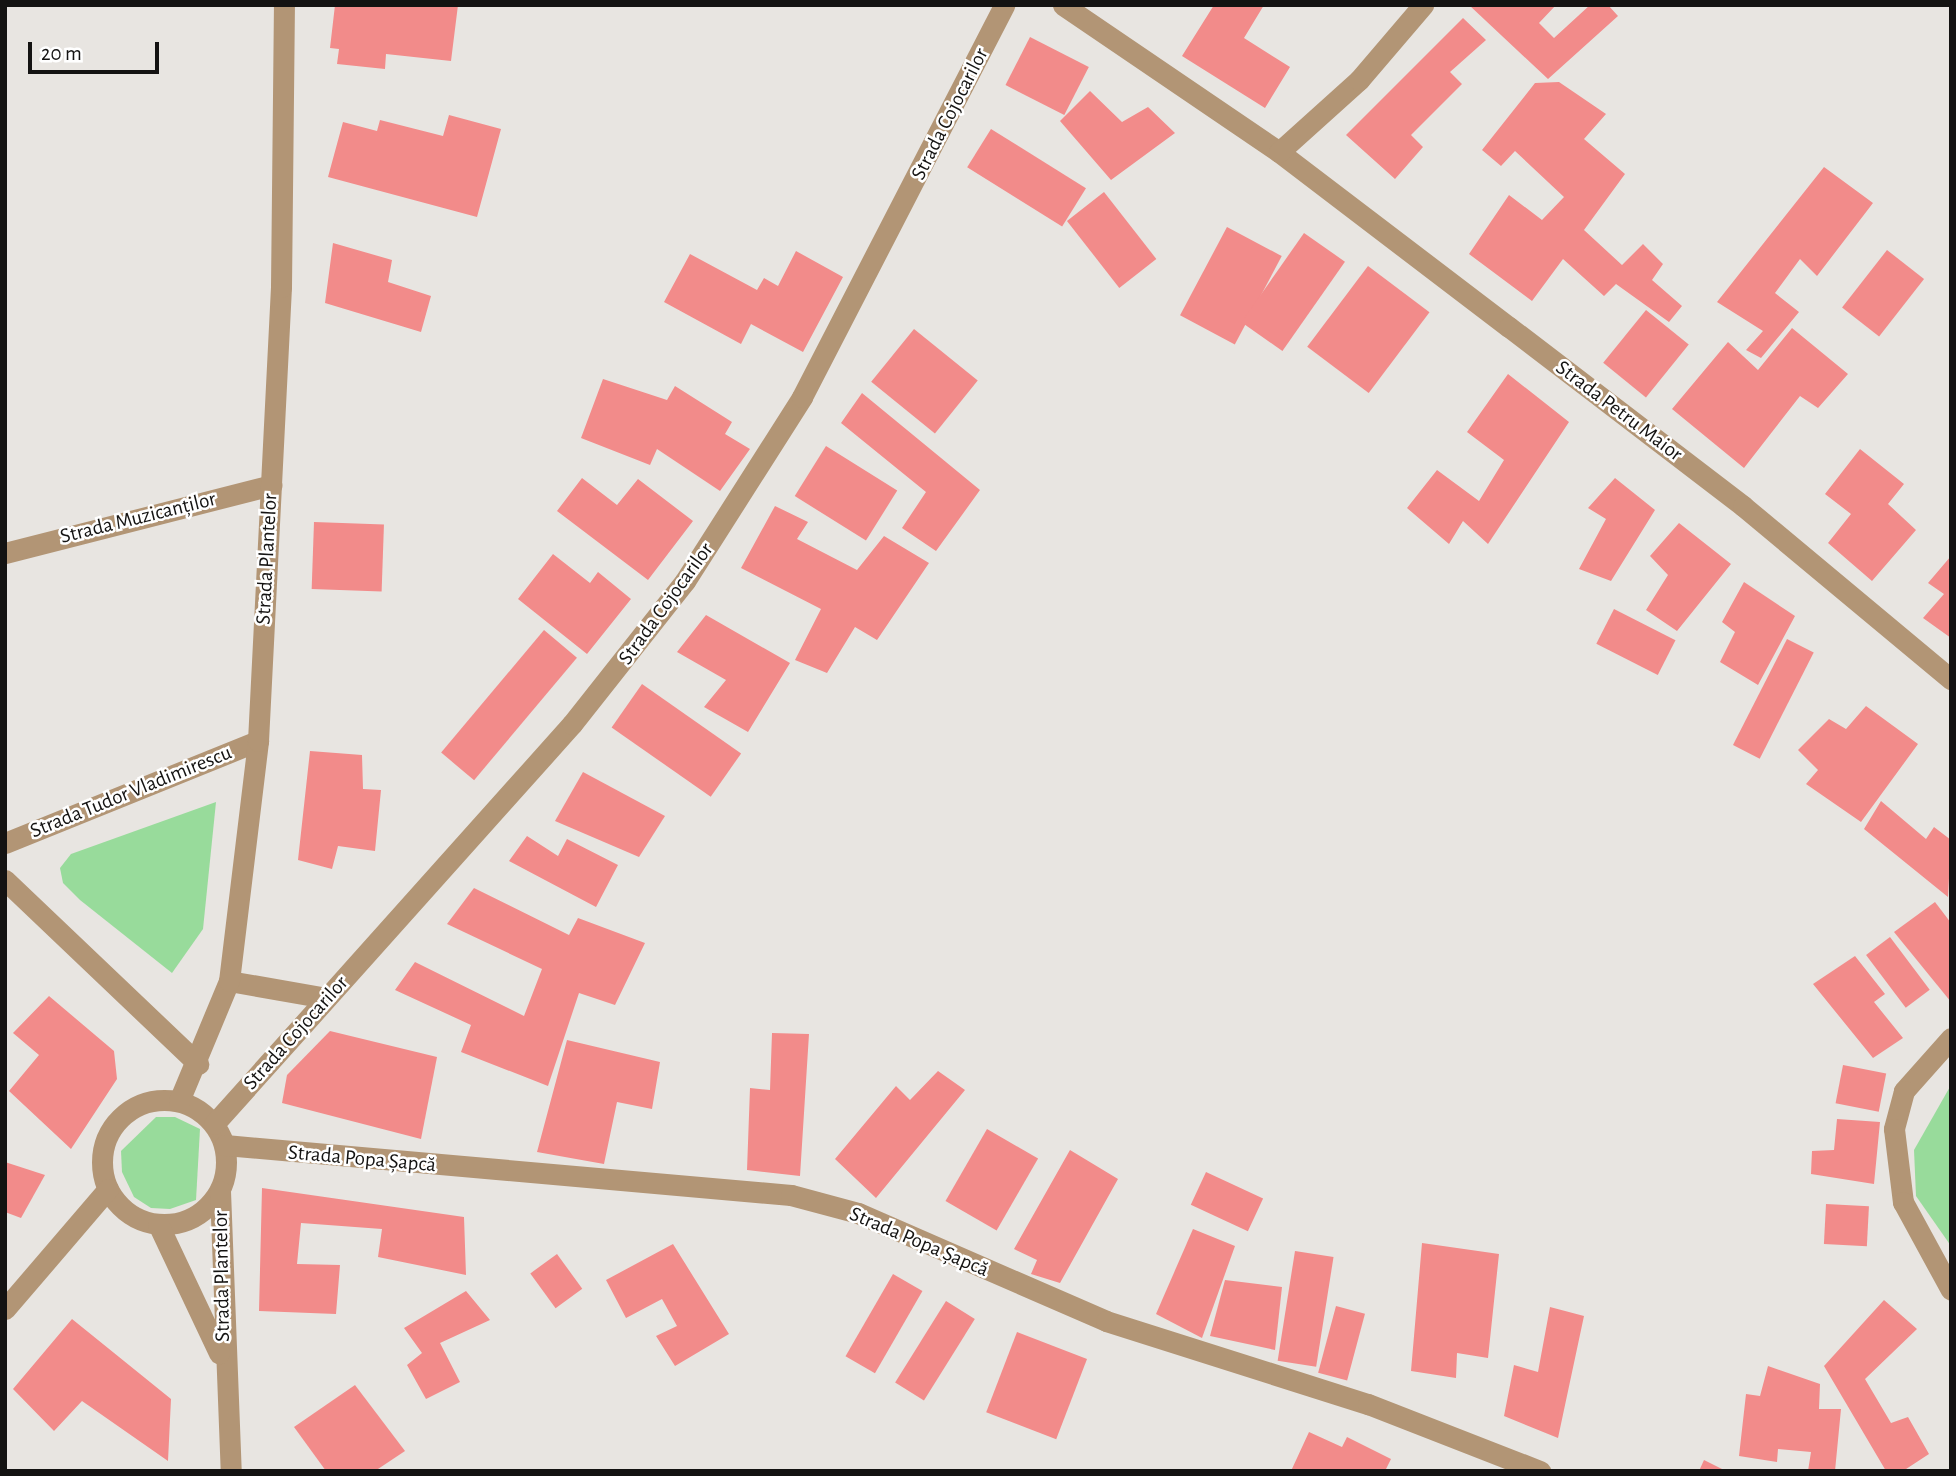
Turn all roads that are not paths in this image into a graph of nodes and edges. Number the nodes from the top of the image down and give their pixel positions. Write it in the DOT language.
graph roads {
  1 [pos="284,5"];
  2 [pos="1004,5"];
  3 [pos="1063,5"];
  4 [pos="1423,5"];
  5 [pos="1279,152"];
  6 [pos="271,485"];
  7 [pos="5,553"];
  8 [pos="1951,679"];
  9 [pos="258,741"];
  10 [pos="5,843"];
  11 [pos="5,880"];
  12 [pos="229,981"];
  13 [pos="327,998"];
  14 [pos="1951,1038"];
  15 [pos="198,1064"];
  16 [pos="179,1101"];
  17 [pos="214,1124"];
  18 [pos="225,1146"];
  19 [pos="108,1189"];
  20 [pos="220,1191"];
  21 [pos="158,1224"];
  22 [pos="1951,1290"];
  23 [pos="5,1309"];
  24 [pos="223,1362"];
  25 [pos="231,1471"];
  26 [pos="1540,1471"];
  1 -- 6 [label="street, Strada Plantelor"];
  2 -- 13 [label="street, Strada Cojocarilor"];
  3 -- 5 [label="street, Strada Petru Maior"];
  4 -- 5 [label="street"];
  5 -- 8 [label="street, Strada Petru Maior"];
  6 -- 7 [label="street, Strada Muzicanților"];
  6 -- 9 [label="street, Strada Plantelor"];
  9 -- 10 [label="street, Strada Tudor Vladimirescu"];
  9 -- 12 [label="street, Strada Plantelor"];
  11 -- 15 [label="street"];
  12 -- 13 [label="street"];
  12 -- 15 [label="street, Strada Plantelor"];
  13 -- 17 [label="street, Strada Cojocarilor"];
  14 -- 22 [label="street"];
  15 -- 16 [label="street, Strada Plantelor"];
  16 -- 17 [label="street"];
  16 -- 19 [label="street"];
  17 -- 18 [label="street"];
  18 -- 20 [label="street"];
  18 -- 26 [label="street, Strada Popa Șapcă"];
  19 -- 21 [label="street"];
  19 -- 23 [label="street"];
  20 -- 21 [label="street"];
  20 -- 24 [label="street, Strada Plantelor"];
  21 -- 24 [label="street, Strada Plantelor"];
  24 -- 25 [label="street, Strada Plantelor"];
}
